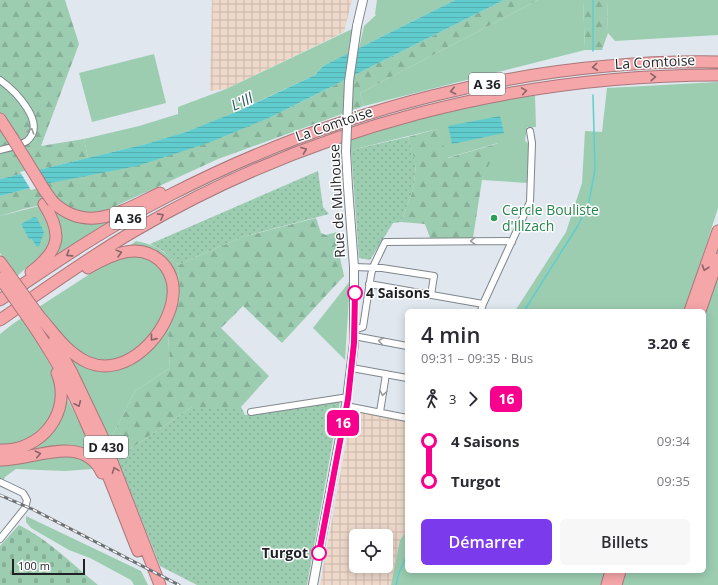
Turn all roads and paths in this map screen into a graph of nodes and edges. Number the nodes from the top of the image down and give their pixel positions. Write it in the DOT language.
graph roads {
  1 [pos="363,0"];
  2 [pos="718,62"];
  3 [pos="718,75"];
  4 [pos="0,80"];
  5 [pos="0,119"];
  6 [pos="530,132"];
  7 [pos="5,140"];
  8 [pos="264,151"];
  9 [pos="49,203"];
  10 [pos="718,231"];
  11 [pos="512,242"];
  12 [pos="718,259"];
  13 [pos="0,262"];
  14 [pos="354,267"];
  15 [pos="373,267"];
  16 [pos="3,277"];
  17 [pos="369,284"];
  18 [pos="46,290"];
  19 [pos="431,295"];
  20 [pos="0,296"];
  21 [pos="31,299"];
  22 [pos="0,300"];
  23 [pos="483,304"];
  24 [pos="482,309"];
  25 [pos="691,309"];
  26 [pos="701,309"];
  27 [pos="35,319"];
  28 [pos="0,320"];
  29 [pos="0,327"];
  30 [pos="354,333"];
  31 [pos="405,346"];
  32 [pos="352,368"];
  33 [pos="386,374"];
  34 [pos="405,378"];
  35 [pos="347,402"];
  36 [pos="251,412"];
  37 [pos="380,412"];
  38 [pos="405,416"];
  39 [pos="0,450"];
  40 [pos="0,460"];
  41 [pos="0,482"];
  42 [pos="122,510"];
  43 [pos="0,539"];
  44 [pos="610,573"];
  45 [pos="619,573"];
  46 [pos="152,585"];
  47 [pos="160,585"];
  48 [pos="313,585"];
  49 [pos="607,585"];
  50 [pos="616,585"];
  1 -- 14 [label="main road, Rue de Mulhouse, bridge"];
  2 -- 8 [label="highway, La Comtoise / A 36, one-way"];
  18 -- 3 [label="highway, La Comtoise / A 36, one-way"];
  7 -- 4 [label="street, one-way"];
  5 -- 7 [label="highway"];
  6 -- 11 [label="street"];
  7 -- 9 [label="highway, bridge"];
  8 -- 9 [label="highway"];
  8 -- 22 [label="highway, La Comtoise / A 36, one-way"];
  9 -- 20 [label="highway"];
  10 -- 25 [label="highway, one-way"];
  11 -- 15 [label="street, one-way"];
  11 -- 23 [label="street"];
  12 -- 26 [label="highway"];
  13 -- 16 [label="highway, D 430"];
  14 -- 15 [label="street"];
  14 -- 30 [label="main road, Rue de Mulhouse"];
  15 -- 17 [label="street"];
  15 -- 19 [label="street"];
  16 -- 27 [label="highway, D 430, bridge"];
  17 -- 19 [label="street"];
  17 -- 30 [label="street"];
  18 -- 21 [label="highway, La Comtoise / A 36"];
  18 -- 27 [label="highway, one-way"];
  19 -- 23 [label="street"];
  21 -- 28 [label="highway, La Comtoise / A 36"];
  21 -- 29 [label="highway"];
  23 -- 24 [label="street"];
  27 -- 39 [label="highway"];
  27 -- 42 [label="highway, D 430, one-way"];
  47 -- 27 [label="highway, D 430, one-way"];
  31 -- 30 [label="street, one-way"];
  30 -- 32 [label="main road, Rue de Mulhouse"];
  32 -- 33 [label="street"];
  32 -- 35 [label="main road, Rue de Mulhouse"];
  33 -- 34 [label="street"];
  33 -- 37 [label="street, one-way"];
  35 -- 36 [label="street"];
  35 -- 37 [label="street"];
  35 -- 48 [label="main road, Rue de Mulhouse"];
  37 -- 38 [label="street"];
  40 -- 42 [label="highway, one-way"];
  41 -- 43 [label="street"];
  42 -- 46 [label="highway, D 430"];
  44 -- 49 [label="highway"];
  45 -- 50 [label="highway"];
}
